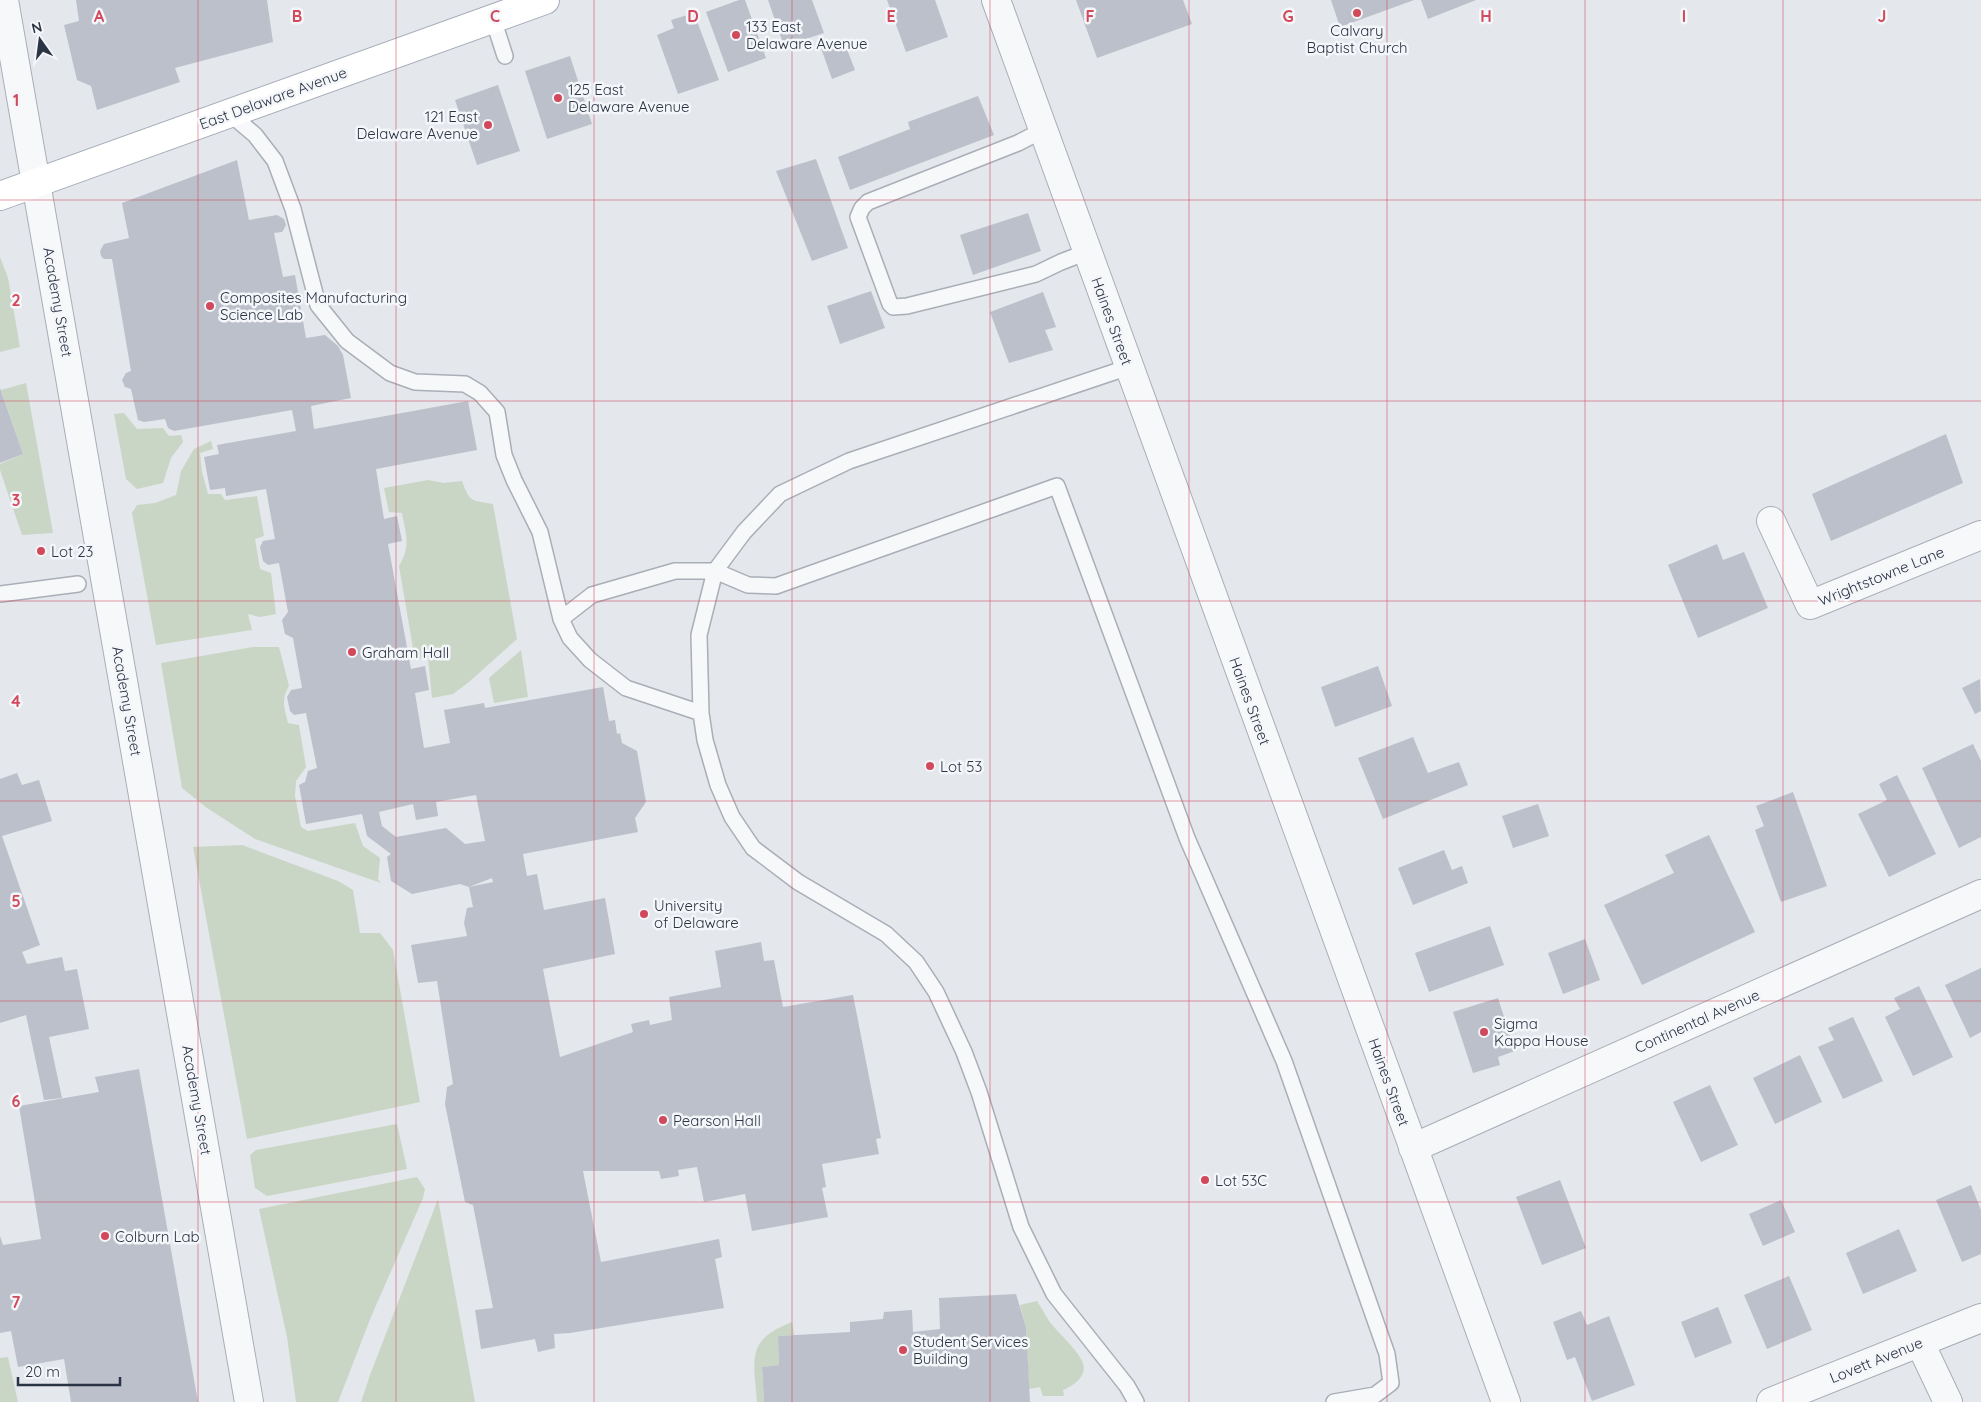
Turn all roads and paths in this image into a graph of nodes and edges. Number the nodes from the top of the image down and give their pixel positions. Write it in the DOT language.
graph roads {
  1 [pos="4,0"];
  2 [pos="545,0"];
  3 [pos="996,0"];
  4 [pos="493,19"];
  5 [pos="505,56"];
  6 [pos="230,113"];
  7 [pos="1043,130"];
  8 [pos="37,183"];
  9 [pos="0,196"];
  10 [pos="1087,252"];
  11 [pos="1129,367"];
  12 [pos="1771,521"];
  13 [pos="1981,535"];
  14 [pos="715,571"];
  15 [pos="78,584"];
  16 [pos="0,594"];
  17 [pos="561,619"];
  18 [pos="701,713"];
  19 [pos="1981,894"];
  20 [pos="1413,1148"];
  21 [pos="1981,1318"];
  22 [pos="1920,1343"];
  23 [pos="249,1402"];
  24 [pos="1136,1402"];
  25 [pos="1334,1402"];
  26 [pos="1506,1402"];
  27 [pos="1771,1402"];
  28 [pos="1948,1402"];
  1 -- 8 [label="street, Academy Street"];
  2 -- 4 [label="main road, East Delaware Avenue"];
  3 -- 7 [label="street, Haines Street"];
  4 -- 5 [label="lane"];
  4 -- 6 [label="main road, East Delaware Avenue"];
  6 -- 8 [label="main road, East Delaware Avenue"];
  6 -- 17 [label="lane"];
  7 -- 10 [label="street, Haines Street"];
  7 -- 10 [label="lane"];
  8 -- 9 [label="main road, East Delaware Avenue"];
  8 -- 23 [label="street, Academy Street"];
  10 -- 11 [label="street, Haines Street"];
  11 -- 14 [label="lane"];
  11 -- 20 [label="street, Haines Street"];
  12 -- 13 [label="street, Wrightstowne Lane"];
  14 -- 17 [label="lane"];
  14 -- 18 [label="lane"];
  14 -- 25 [label="lane"];
  15 -- 16 [label="lane"];
  17 -- 18 [label="lane"];
  18 -- 24 [label="lane"];
  19 -- 20 [label="street, Continental Avenue"];
  20 -- 26 [label="street, Haines Street"];
  21 -- 22 [label="street, Lovett Avenue"];
  22 -- 27 [label="street, Lovett Avenue"];
  22 -- 28 [label="street"];
}
